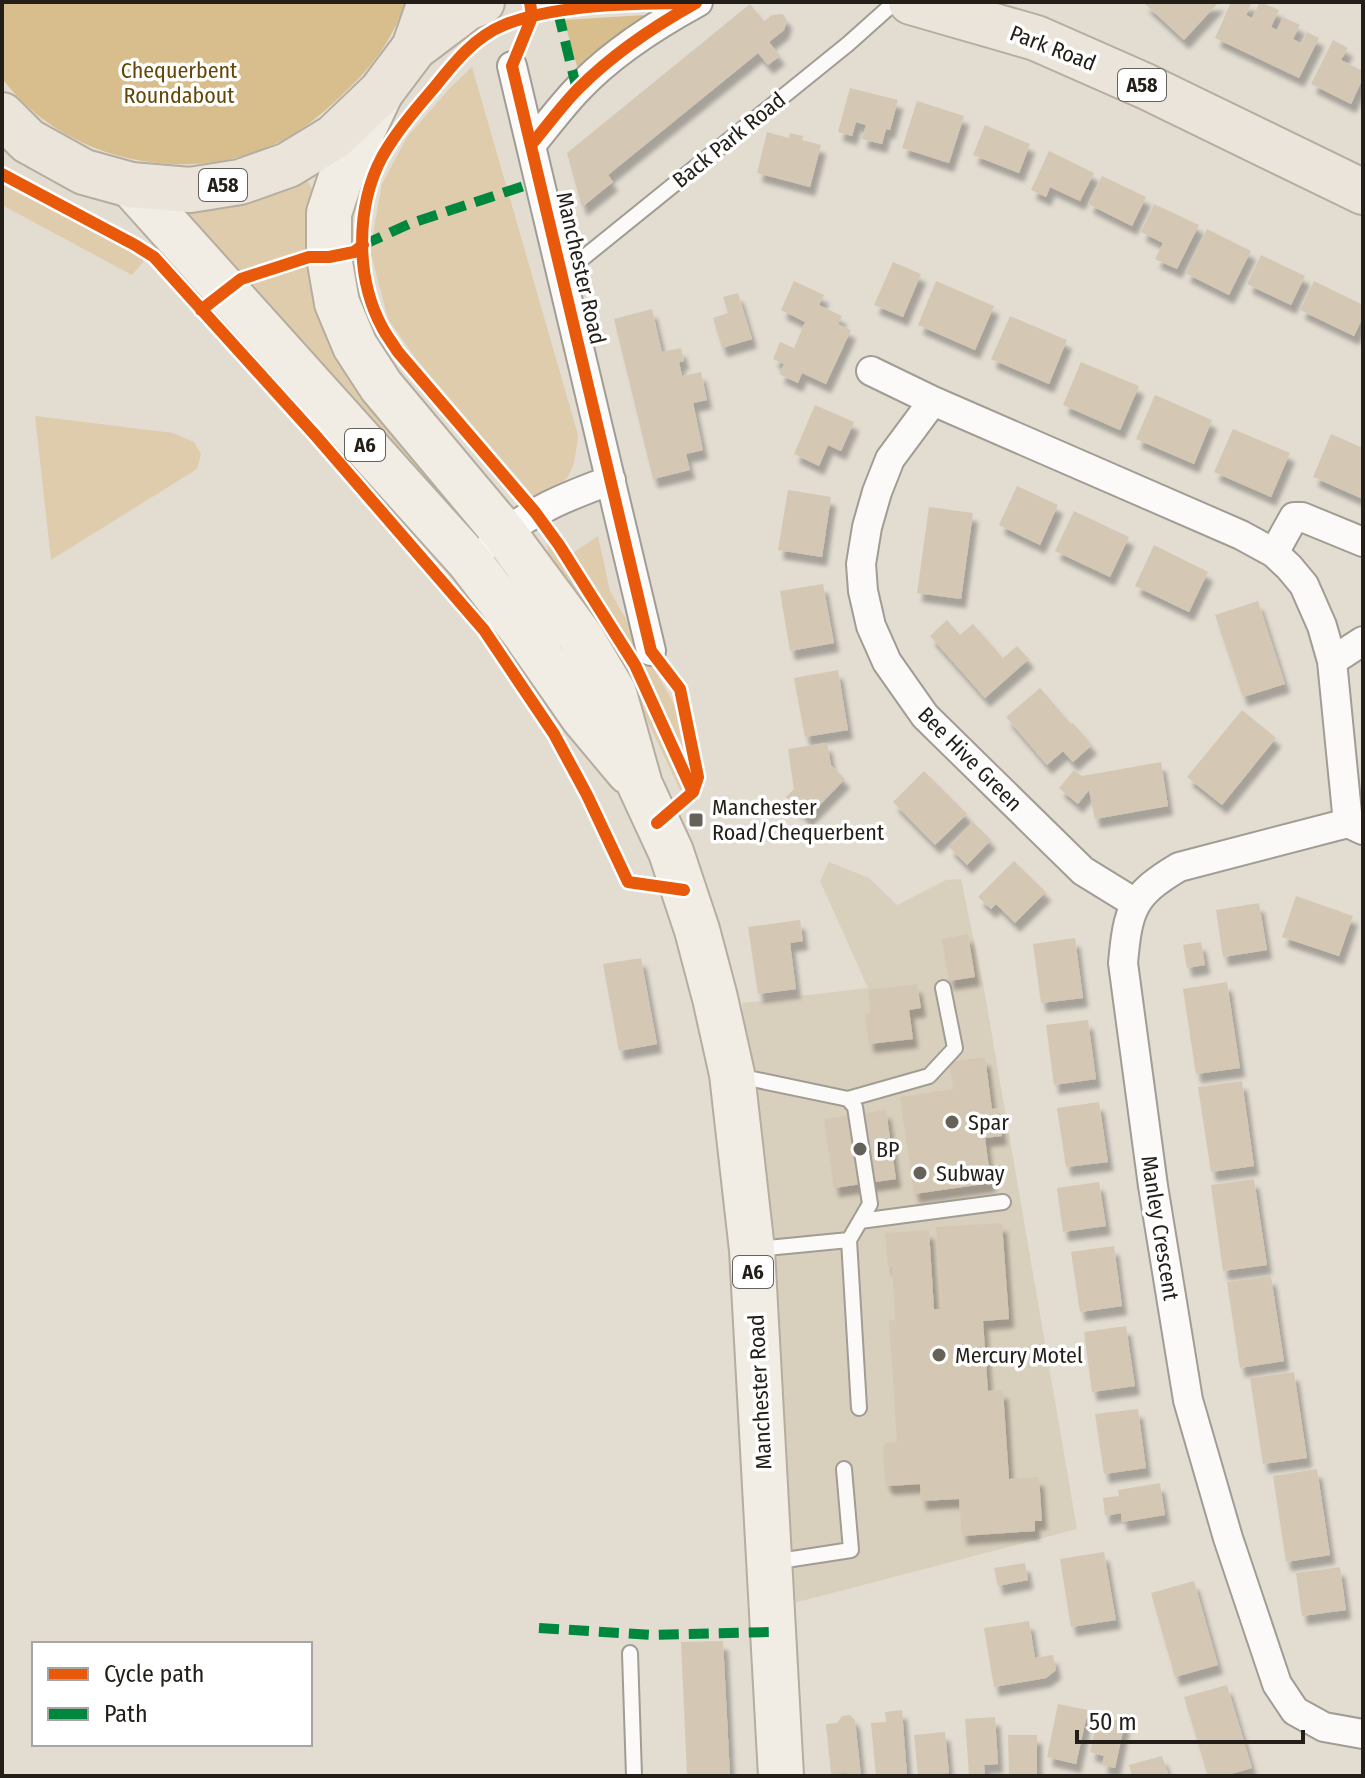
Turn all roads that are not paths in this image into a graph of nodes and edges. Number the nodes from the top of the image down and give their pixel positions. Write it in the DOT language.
graph roads {
  1 [pos="430,2"];
  2 [pos="482,2"];
  3 [pos="698,2"];
  4 [pos="895,2"];
  5 [pos="911,2"];
  6 [pos="414,48"];
  7 [pos="512,66"];
  8 [pos="381,92"];
  9 [pos="11,129"];
  10 [pos="531,145"];
  11 [pos="131,185"];
  12 [pos="1363,192"];
  13 [pos="562,275"];
  14 [pos="871,371"];
  15 [pos="933,401"];
  16 [pos="611,480"];
  17 [pos="504,533"];
  18 [pos="1363,542"];
  19 [pos="1274,553"];
  20 [pos="469,561"];
  21 [pos="1363,641"];
  22 [pos="651,651"];
  23 [pos="1332,661"];
  24 [pos="640,785"];
  25 [pos="1356,827"];
  26 [pos="1135,903"];
  27 [pos="943,988"];
  28 [pos="732,1074"];
  29 [pos="848,1099"];
  30 [pos="1003,1202"];
  31 [pos="860,1221"];
  32 [pos="849,1240"];
  33 [pos="752,1250"];
  34 [pos="859,1408"];
  35 [pos="844,1469"];
  36 [pos="769,1562"];
  37 [pos="630,1653"];
  38 [pos="1363,1734"];
  39 [pos="634,1776"];
  40 [pos="781,1776"];
  1 -- 6 [label="highway, A58"];
  2 -- 6 [label="highway, A58"];
  3 -- 10 [label="street"];
  4 -- 13 [label="lane, Back Park Road"];
  5 -- 12 [label="highway, Park Road / A58"];
  6 -- 8 [label="highway, A58"];
  7 -- 10 [label="street, Manchester Road"];
  8 -- 11 [label="highway, A58"];
  8 -- 17 [label="main road, Manchester Road / A6"];
  9 -- 11 [label="highway, A58"];
  10 -- 13 [label="street, Manchester Road"];
  11 -- 20 [label="main road, Manchester Road / A6"];
  13 -- 16 [label="street, Manchester Road"];
  14 -- 15 [label="street"];
  15 -- 19 [label="street"];
  15 -- 26 [label="street, Bee Hive Green"];
  16 -- 17 [label="street"];
  16 -- 22 [label="street, Manchester Road"];
  17 -- 20 [label="street"];
  17 -- 24 [label="main road, Manchester Road / A6"];
  18 -- 19 [label="street"];
  19 -- 23 [label="street"];
  20 -- 24 [label="main road, Manchester Road / A6"];
  21 -- 23 [label="street"];
  23 -- 25 [label="street"];
  24 -- 28 [label="main road, Manchester Road / A6"];
  25 -- 26 [label="street"];
  26 -- 38 [label="street, Manley Crescent"];
  27 -- 29 [label="lane"];
  28 -- 29 [label="lane"];
  28 -- 33 [label="main road, Manchester Road / A6"];
  29 -- 31 [label="lane"];
  30 -- 31 [label="lane"];
  31 -- 32 [label="lane"];
  32 -- 33 [label="lane"];
  32 -- 34 [label="lane"];
  33 -- 36 [label="main road, Manchester Road / A6"];
  35 -- 36 [label="lane"];
  36 -- 40 [label="main road, Manchester Road / A6"];
  37 -- 39 [label="lane"];
}
